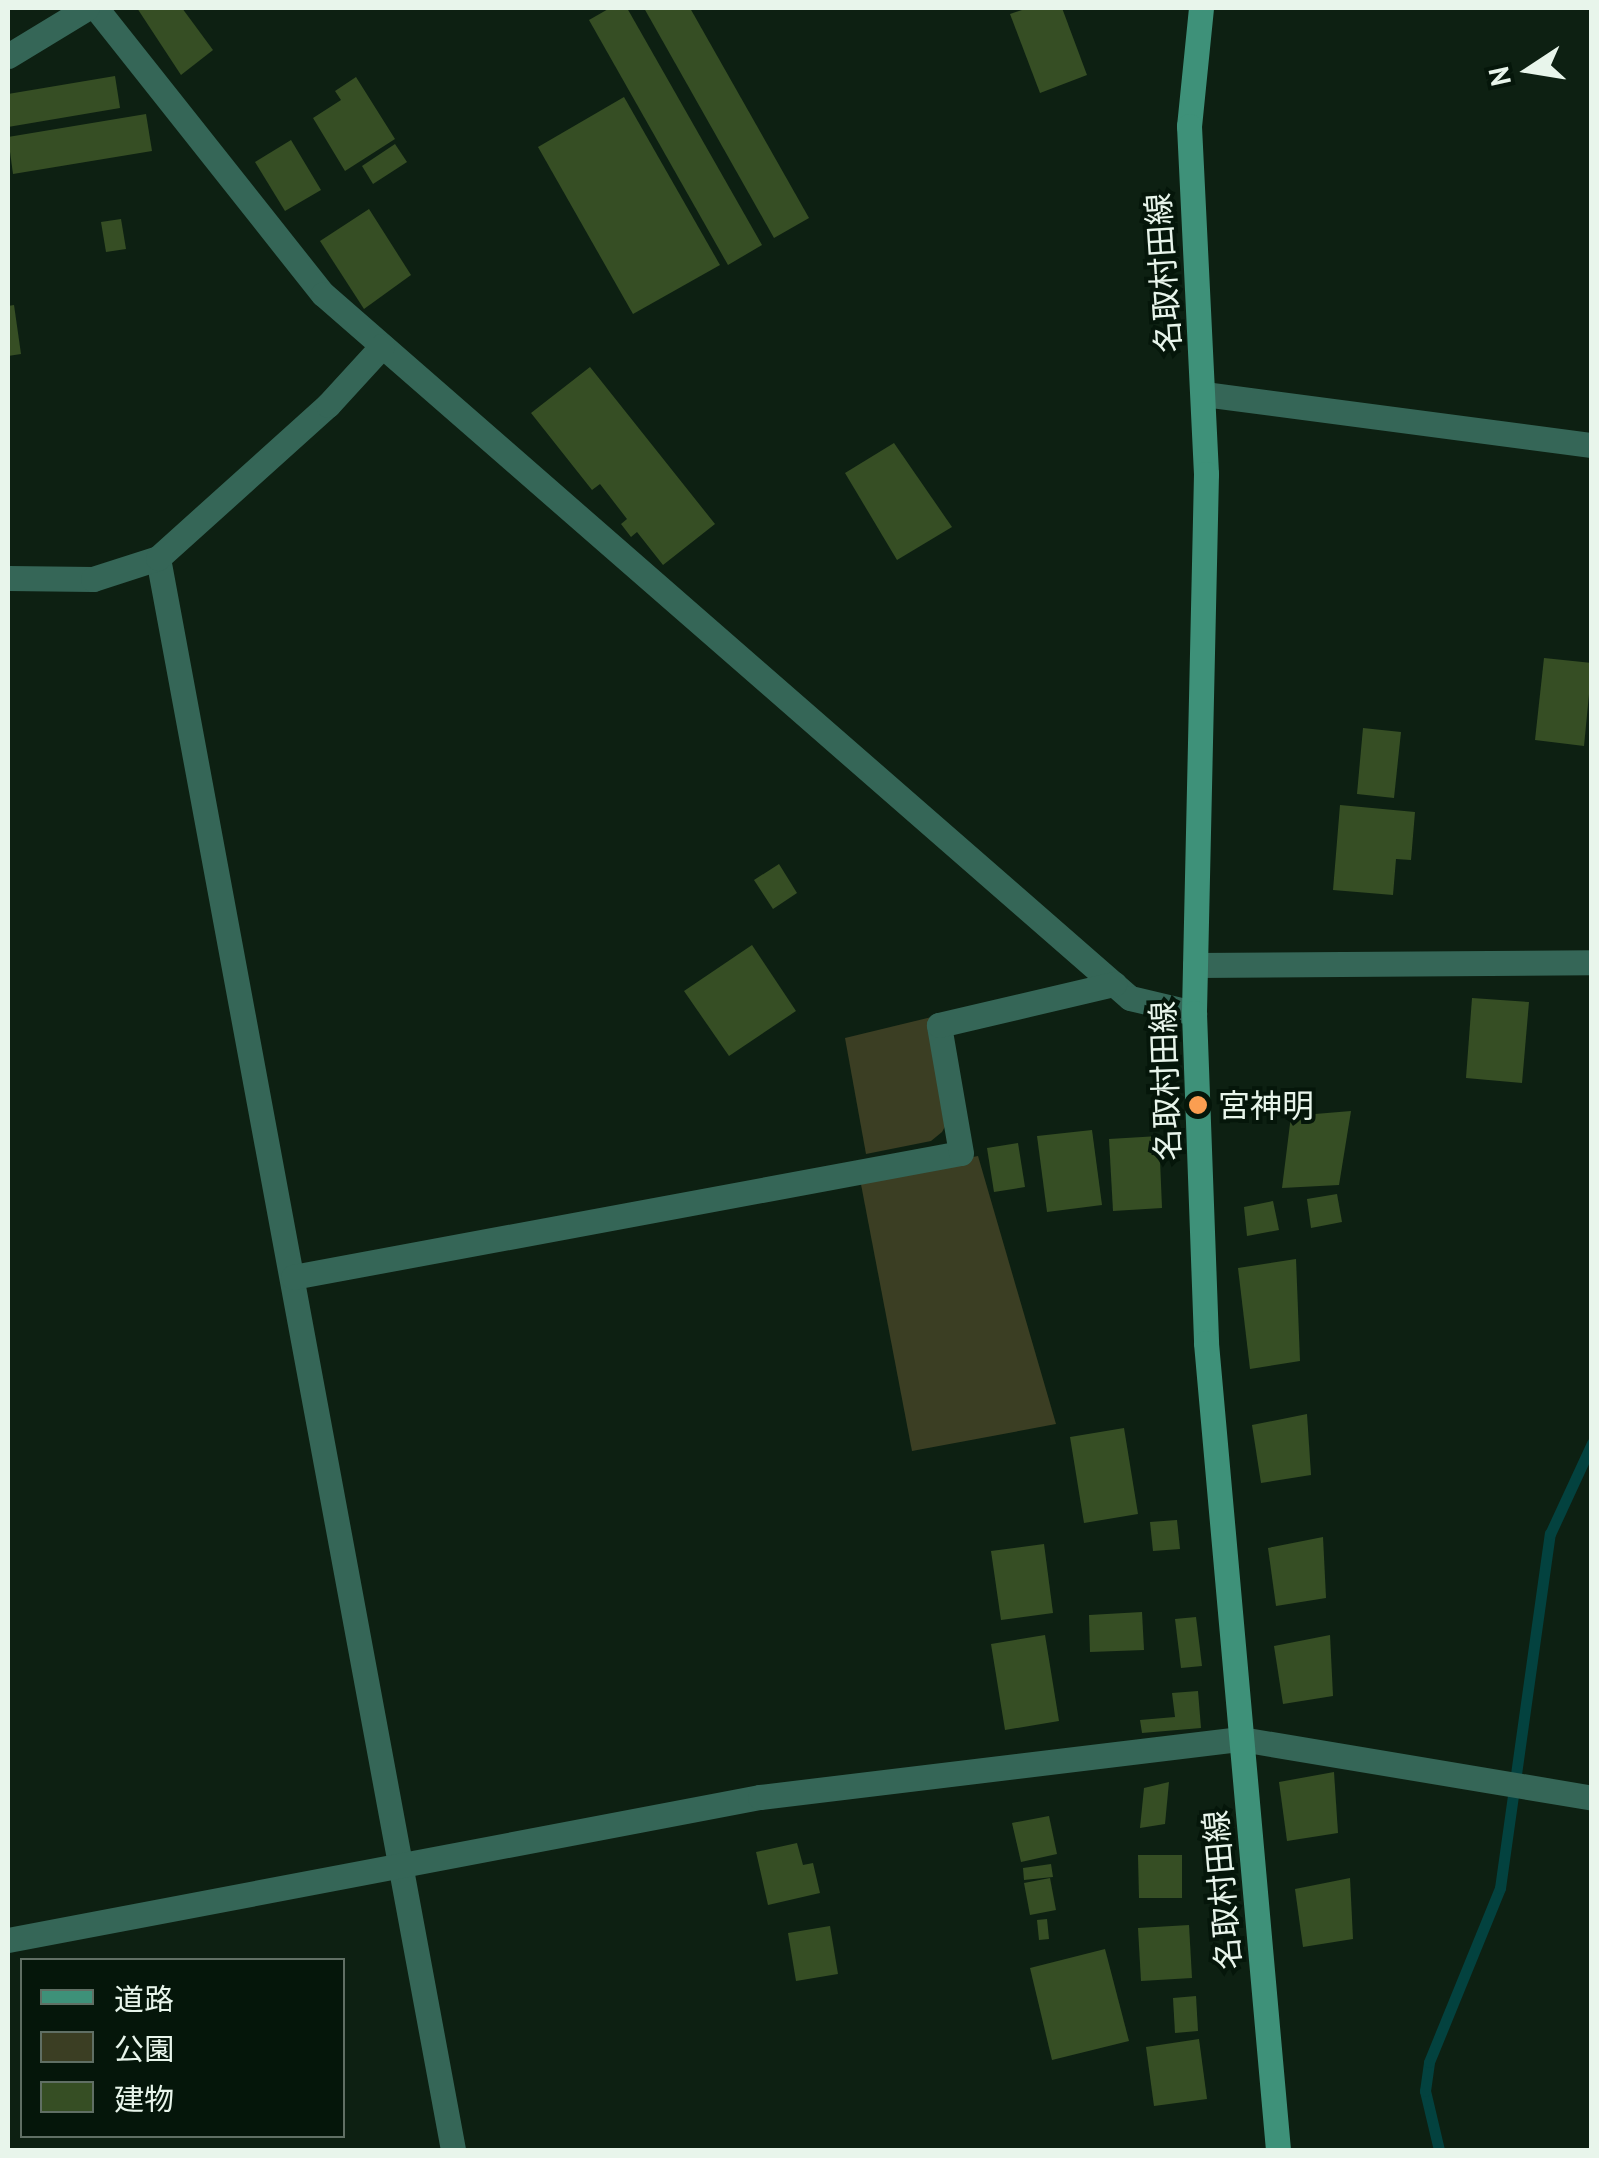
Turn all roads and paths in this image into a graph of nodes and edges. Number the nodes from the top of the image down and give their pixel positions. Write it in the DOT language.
graph roads {
  1 [pos="87,8"];
  2 [pos="96,8"];
  3 [pos="1201,8"];
  4 [pos="8,56"];
  5 [pos="382,346"];
  6 [pos="1204,394"];
  7 [pos="1592,445"];
  8 [pos="158,558"];
  9 [pos="8,578"];
  10 [pos="1590,957"];
  11 [pos="1195,965"];
  12 [pos="1114,984"];
  13 [pos="1194,1013"];
  14 [pos="293,1277"];
  15 [pos="1241,1739"];
  16 [pos="1592,1798"];
  17 [pos="402,1864"];
  18 [pos="8,1940"];
  19 [pos="453,2150"];
  20 [pos="1278,2150"];
  1 -- 4 [label="street"];
  2 -- 5 [label="street"];
  3 -- 6 [label="main road, 名取村田線"];
  5 -- 8 [label="street"];
  5 -- 12 [label="street"];
  6 -- 7 [label="street"];
  6 -- 11 [label="main road, 名取村田線"];
  8 -- 9 [label="street"];
  8 -- 14 [label="street"];
  10 -- 11 [label="street"];
  11 -- 13 [label="main road, 名取村田線"];
  12 -- 13 [label="street"];
  12 -- 14 [label="street"];
  13 -- 15 [label="main road, 名取村田線"];
  14 -- 17 [label="street"];
  15 -- 16 [label="street"];
  15 -- 17 [label="street"];
  15 -- 20 [label="main road, 名取村田線"];
  17 -- 18 [label="street"];
  17 -- 19 [label="street"];
}
